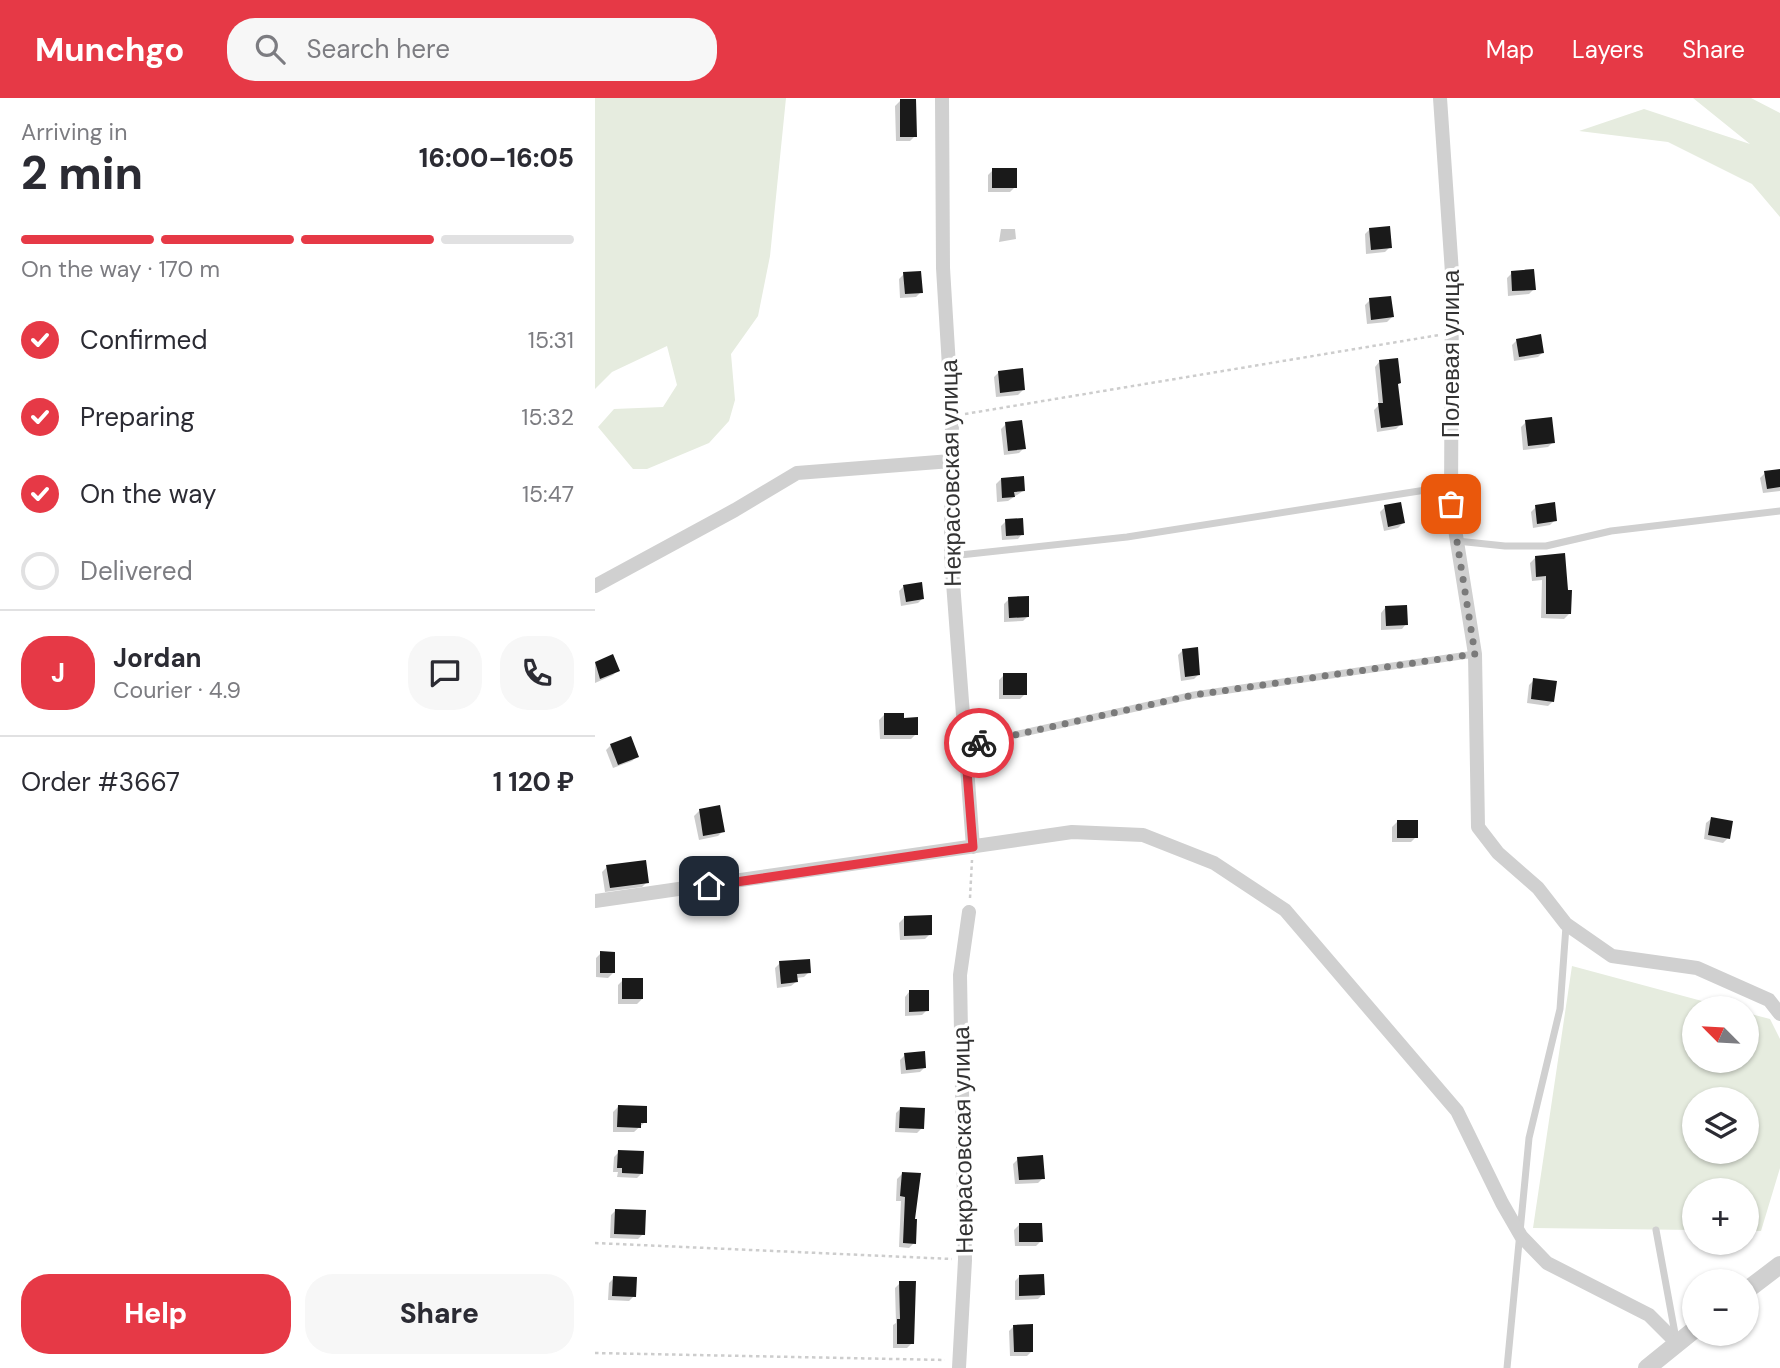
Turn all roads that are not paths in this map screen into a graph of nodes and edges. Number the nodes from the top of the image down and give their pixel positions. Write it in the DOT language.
graph roads {
  1 [pos="942,98"];
  2 [pos="1440,98"];
  3 [pos="951,461"];
  4 [pos="1451,486"];
  5 [pos="1780,511"];
  6 [pos="1457,541"];
  7 [pos="951,556"];
  8 [pos="595,586"];
  9 [pos="1475,654"];
  10 [pos="965,746"];
  11 [pos="973,847"];
  12 [pos="595,901"];
  13 [pos="969,912"];
  14 [pos="1566,924"];
  15 [pos="1780,1014"];
  16 [pos="1656,1230"];
  17 [pos="1521,1236"];
  18 [pos="1780,1265"];
  19 [pos="1759,1281"];
  20 [pos="1682,1339"];
  21 [pos="1677,1343"];
  22 [pos="960,1364"];
  23 [pos="1651,1366"];
  24 [pos="1507,1368"];
  1 -- 3 [label="street, Некрасовская улица"];
  2 -- 4 [label="street, Полевая улица"];
  3 -- 7 [label="street, Некрасовская улица"];
  3 -- 8 [label="street"];
  4 -- 6 [label="street, Полевая улица"];
  4 -- 7 [label="lane"];
  5 -- 6 [label="lane"];
  6 -- 9 [label="street, Полевая улица"];
  7 -- 10 [label="street, Некрасовская улица"];
  9 -- 10 [label="lane"];
  9 -- 14 [label="street, Полевая улица"];
  10 -- 11 [label="street, Некрасовская улица"];
  11 -- 12 [label="street"];
  11 -- 17 [label="street"];
  13 -- 22 [label="street, Некрасовская улица"];
  14 -- 15 [label="street, Полевая улица"];
  14 -- 17 [label="lane"];
  16 -- 21 [label="lane"];
  17 -- 21 [label="street"];
  17 -- 24 [label="lane"];
  18 -- 19 [label="street"];
  20 -- 21 [label="street"];
  21 -- 23 [label="street"];
}
